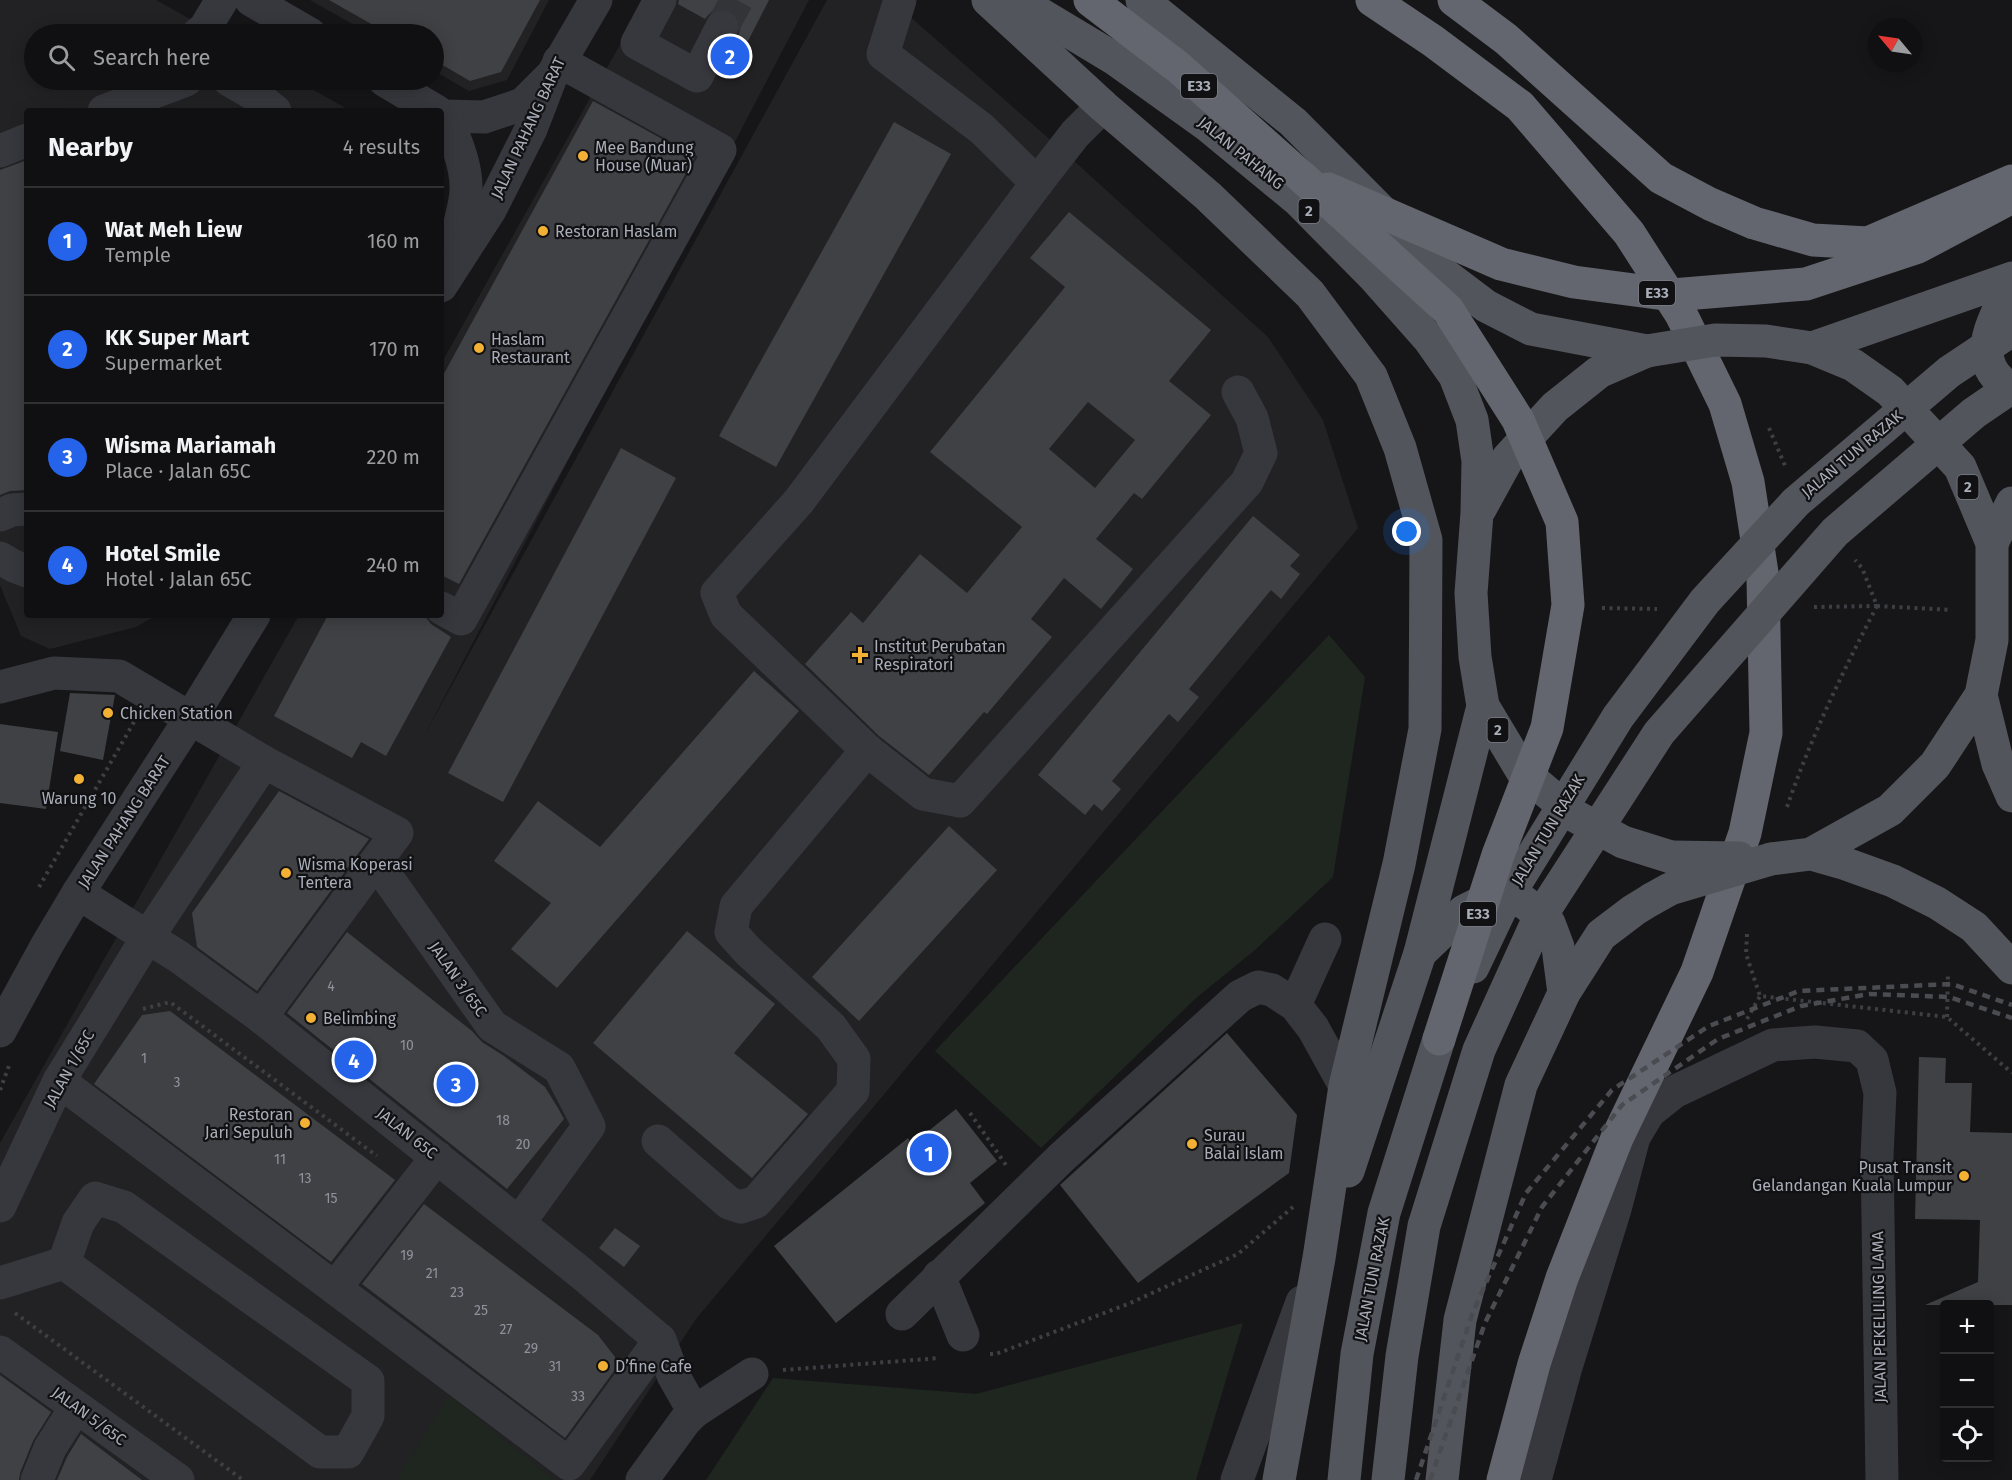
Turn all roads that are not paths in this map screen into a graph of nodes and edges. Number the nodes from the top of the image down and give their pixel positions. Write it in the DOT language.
graph roads {
  1 [pos="222,0"];
  2 [pos="251,0"];
  3 [pos="596,0"];
  4 [pos="660,0"];
  5 [pos="900,0"];
  6 [pos="988,0"];
  7 [pos="1017,0"];
  8 [pos="1090,0"];
  9 [pos="1142,0"];
  10 [pos="1372,0"];
  11 [pos="1454,0"];
  12 [pos="207,24"];
  13 [pos="287,24"];
  14 [pos="722,27"];
  15 [pos="555,69"];
  16 [pos="160,90"];
  17 [pos="400,90"];
  18 [pos="1103,106"];
  19 [pos="112,108"];
  20 [pos="430,108"];
  21 [pos="444,114"];
  22 [pos="444,120"];
  23 [pos="24,141"];
  24 [pos="0,151"];
  25 [pos="1303,178"];
  26 [pos="2012,181"];
  27 [pos="1037,183"];
  28 [pos="2012,197"];
  29 [pos="2012,278"];
  30 [pos="444,280"];
  31 [pos="2012,285"];
  32 [pos="2012,330"];
  33 [pos="1812,348"];
  34 [pos="1647,351"];
  35 [pos="2012,388"];
  36 [pos="1238,392"];
  37 [pos="2012,503"];
  38 [pos="24,509"];
  39 [pos="1477,513"];
  40 [pos="0,515"];
  41 [pos="1992,543"];
  42 [pos="0,558"];
  43 [pos="24,570"];
  44 [pos="444,610"];
  45 [pos="252,618"];
  46 [pos="0,687"];
  47 [pos="1981,694"];
  48 [pos="1483,706"];
  49 [pos="190,719"];
  50 [pos="867,750"];
  51 [pos="264,762"];
  52 [pos="2012,796"];
  53 [pos="379,853"];
  54 [pos="1811,854"];
  55 [pos="1771,859"];
  56 [pos="78,893"];
  57 [pos="147,938"];
  58 [pos="1325,939"];
  59 [pos="1420,953"];
  60 [pos="2012,968"];
  61 [pos="1564,993"];
  62 [pos="1295,1005"];
  63 [pos="261,1017"];
  64 [pos="0,1031"];
  65 [pos="1439,1038"];
  66 [pos="59,1081"];
  67 [pos="1345,1086"];
  68 [pos="658,1141"];
  69 [pos="437,1157"];
  70 [pos="0,1206"];
  71 [pos="518,1221"];
  72 [pos="1319,1258"];
  73 [pos="64,1263"];
  74 [pos="939,1275"];
  75 [pos="335,1288"];
  76 [pos="5,1296"];
  77 [pos="902,1314"];
  78 [pos="660,1340"];
  79 [pos="964,1349"];
  80 [pos="0,1352"];
  81 [pos="766,1372"];
  82 [pos="76,1407"];
  83 [pos="694,1412"];
  84 [pos="37,1480"];
  85 [pos="178,1480"];
  86 [pos="642,1480"];
  87 [pos="1237,1480"];
  88 [pos="1279,1480"];
  89 [pos="1344,1480"];
  90 [pos="1388,1480"];
  91 [pos="1443,1480"];
  92 [pos="1503,1480"];
  93 [pos="1535,1480"];
  94 [pos="1882,1480"];
  1 -- 12 [label="street"];
  2 -- 13 [label="street"];
  3 -- 15 [label="street, JALAN PAHANG BARAT"];
  4 -- 14 [label="street"];
  5 -- 27 [label="street"];
  6 -- 18 [label="main road"];
  7 -- 39 [label="main road, JALAN PAHANG / 2"];
  8 -- 25 [label="highway, E33"];
  9 -- 34 [label="main road, 2"];
  10 -- 92 [label="highway"];
  11 -- 26 [label="highway"];
  15 -- 21 [label="street"];
  15 -- 30 [label="street, JALAN PAHANG BARAT"];
  15 -- 44 [label="street"];
  16 -- 19 [label="street"];
  17 -- 20 [label="street"];
  18 -- 27 [label="street"];
  18 -- 67 [label="main road"];
  22 -- 30 [label="street"];
  23 -- 24 [label="street"];
  25 -- 28 [label="highway, E33, bridge"];
  25 -- 65 [label="highway, E33, bridge"];
  27 -- 50 [label="street"];
  29 -- 33 [label="main road"];
  31 -- 35 [label="main road"];
  32 -- 65 [label="main road, JALAN TUN RAZAK, bridge"];
  33 -- 34 [label="main road, 2, bridge"];
  33 -- 41 [label="main road, 2"];
  34 -- 39 [label="main road, 2"];
  35 -- 90 [label="main road, bridge"];
  36 -- 50 [label="street"];
  37 -- 41 [label="main road"];
  38 -- 40 [label="street"];
  39 -- 48 [label="main road, 2"];
  41 -- 47 [label="main road, 2"];
  42 -- 43 [label="street"];
  45 -- 49 [label="street, JALAN PAHANG BARAT"];
  46 -- 49 [label="street"];
  47 -- 52 [label="main road, 2"];
  47 -- 54 [label="main road, 2"];
  48 -- 55 [label="main road, 2, bridge"];
  48 -- 59 [label="main road"];
  49 -- 51 [label="street"];
  49 -- 56 [label="street, JALAN PAHANG BARAT"];
  50 -- 68 [label="street"];
  51 -- 53 [label="street"];
  51 -- 57 [label="street, JALAN 1/65C"];
  53 -- 63 [label="street"];
  53 -- 71 [label="street, JALAN 3/65C"];
  54 -- 55 [label="main road, 2"];
  54 -- 60 [label="main road, 2"];
  55 -- 61 [label="main road, bridge"];
  56 -- 57 [label="street, JALAN 65C"];
  56 -- 64 [label="street, JALAN PAHANG BARAT"];
  57 -- 63 [label="street, JALAN 65C"];
  57 -- 66 [label="street, JALAN 1/65C"];
  58 -- 62 [label="street"];
  59 -- 61 [label="main road"];
  59 -- 72 [label="main road"];
  61 -- 91 [label="main road"];
  62 -- 67 [label="street"];
  62 -- 74 [label="street"];
  63 -- 69 [label="street, JALAN 65C"];
  65 -- 89 [label="main road, JALAN TUN RAZAK"];
  66 -- 70 [label="street, JALAN 1/65C"];
  66 -- 75 [label="street"];
  67 -- 72 [label="main road"];
  69 -- 71 [label="street, JALAN 65C"];
  69 -- 75 [label="street"];
  71 -- 78 [label="street, JALAN 65C"];
  72 -- 87 [label="street"];
  72 -- 88 [label="main road"];
  73 -- 73 [label="street"];
  73 -- 76 [label="street"];
  74 -- 77 [label="street"];
  74 -- 79 [label="street"];
  75 -- 78 [label="street"];
  78 -- 83 [label="street"];
  80 -- 82 [label="street, JALAN 5/65C"];
  81 -- 83 [label="street"];
  82 -- 84 [label="street"];
  82 -- 85 [label="street, JALAN 5/65C"];
  83 -- 86 [label="street"];
  93 -- 94 [label="street, JALAN PEKELILING LAMA"];
}
